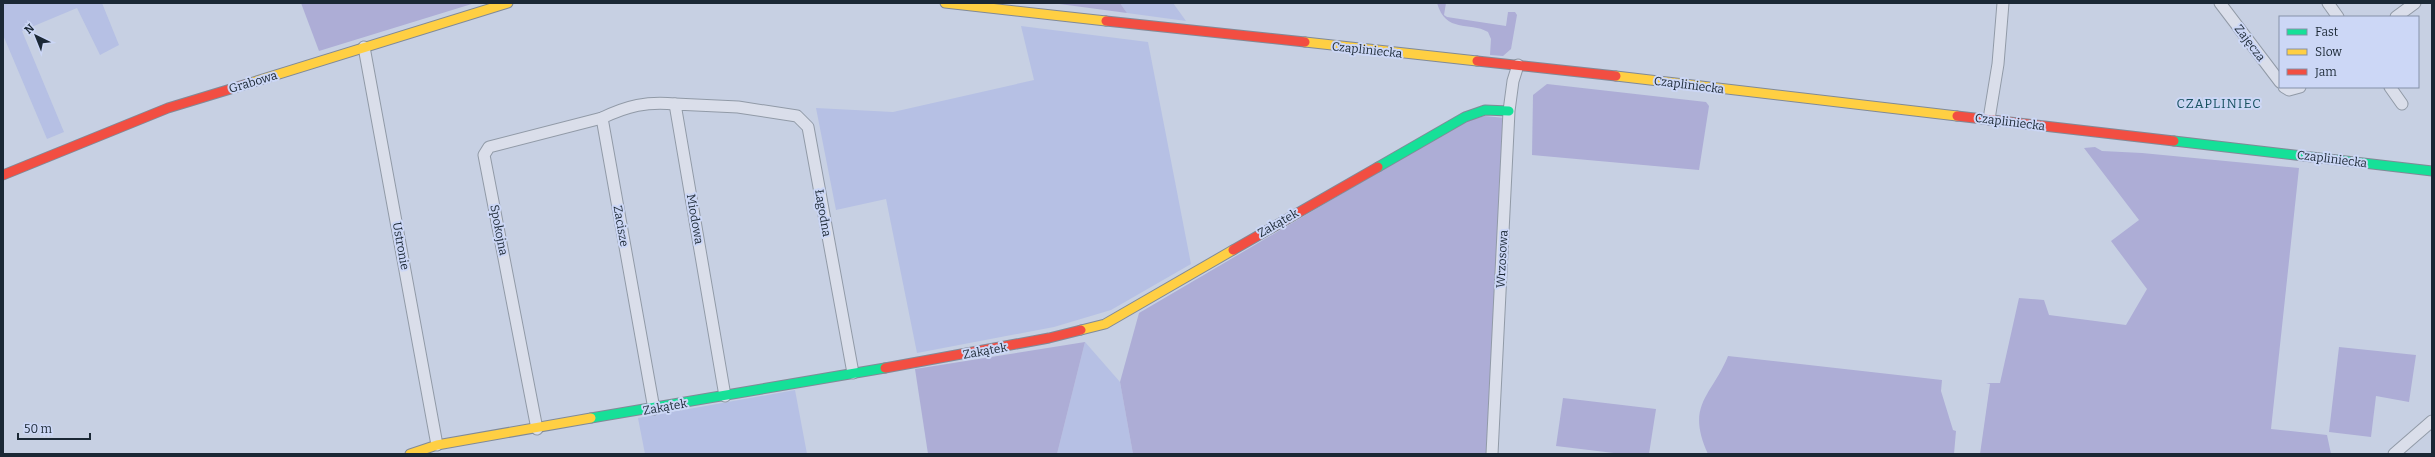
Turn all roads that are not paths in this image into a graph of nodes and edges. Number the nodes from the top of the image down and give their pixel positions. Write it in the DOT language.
graph roads {
  1 [pos="508,3"];
  2 [pos="945,3"];
  3 [pos="2003,3"];
  4 [pos="2220,3"];
  5 [pos="2328,3"];
  6 [pos="2415,3"];
  7 [pos="2337,16"];
  8 [pos="2397,16"];
  9 [pos="364,48"];
  10 [pos="1518,65"];
  11 [pos="2279,81"];
  12 [pos="2286,88"];
  13 [pos="2297,88"];
  14 [pos="2391,88"];
  15 [pos="675,104"];
  16 [pos="2402,104"];
  17 [pos="1509,111"];
  18 [pos="602,118"];
  19 [pos="1989,119"];
  20 [pos="2432,171"];
  21 [pos="3,175"];
  22 [pos="853,373"];
  23 [pos="725,396"];
  24 [pos="654,409"];
  25 [pos="2432,421"];
  26 [pos="537,429"];
  27 [pos="437,445"];
  28 [pos="410,454"];
  29 [pos="1492,454"];
  30 [pos="2394,454"];
  1 -- 9 [label="street, Grabowa"];
  2 -- 10 [label="street, Czapliniecka"];
  3 -- 19 [label="street"];
  4 -- 11 [label="street, Zajęcza"];
  5 -- 7 [label="street"];
  6 -- 8 [label="street"];
  9 -- 21 [label="street, Grabowa"];
  9 -- 27 [label="street, Ustronie"];
  10 -- 17 [label="street, Wrzosowa"];
  10 -- 19 [label="street, Czapliniecka"];
  12 -- 13 [label="street"];
  14 -- 16 [label="street"];
  15 -- 18 [label="street"];
  15 -- 22 [label="street, Łagodna"];
  15 -- 23 [label="street, Miodowa"];
  17 -- 22 [label="street, Zakątek"];
  17 -- 29 [label="street, Wrzosowa"];
  18 -- 24 [label="street, Zacisze"];
  18 -- 26 [label="street, Spokojna"];
  19 -- 20 [label="street, Czapliniecka"];
  22 -- 23 [label="street, Zakątek"];
  23 -- 24 [label="street, Zakątek"];
  24 -- 26 [label="street, Zakątek"];
  25 -- 30 [label="street"];
  26 -- 27 [label="street, Zakątek"];
  27 -- 28 [label="street, Zakątek"];
}
